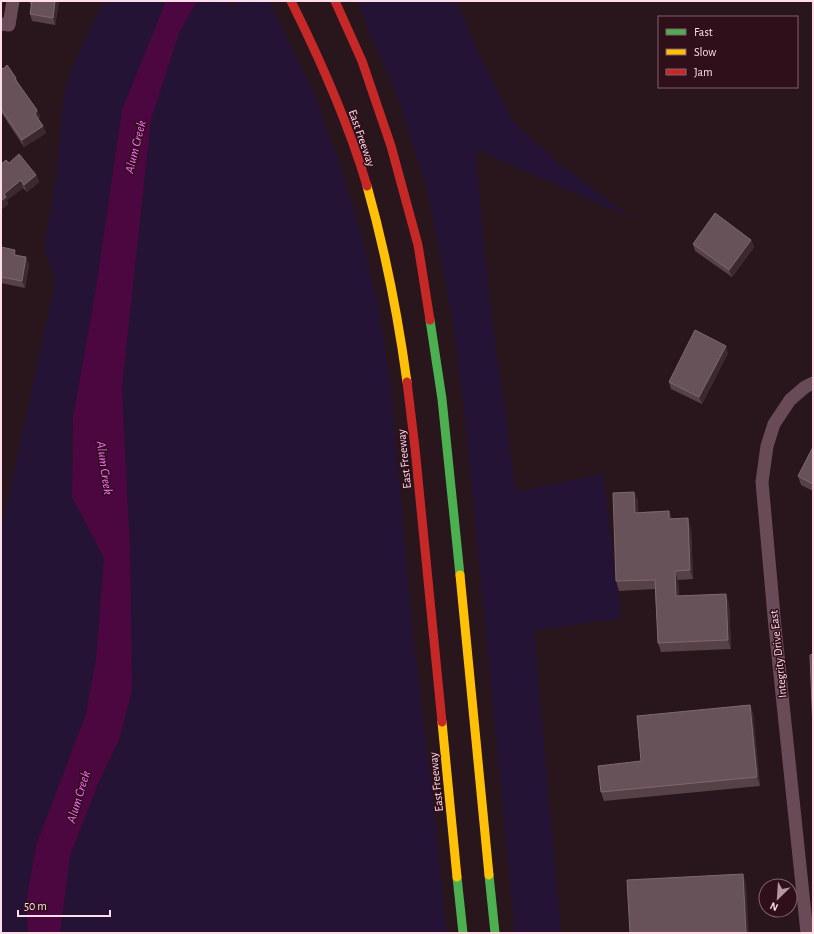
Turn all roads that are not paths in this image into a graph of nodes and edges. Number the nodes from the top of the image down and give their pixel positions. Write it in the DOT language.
graph roads {
  1 [pos="13,1"];
  2 [pos="291,1"];
  3 [pos="335,1"];
  4 [pos="1,24"];
  5 [pos="809,385"];
  6 [pos="463,933"];
  7 [pos="495,933"];
  8 [pos="807,933"];
  1 -- 4 [label="street"];
  2 -- 6 [label="highway, East Freeway"];
  3 -- 7 [label="highway, East Freeway"];
  5 -- 8 [label="street, Integrity Drive East"];
}
